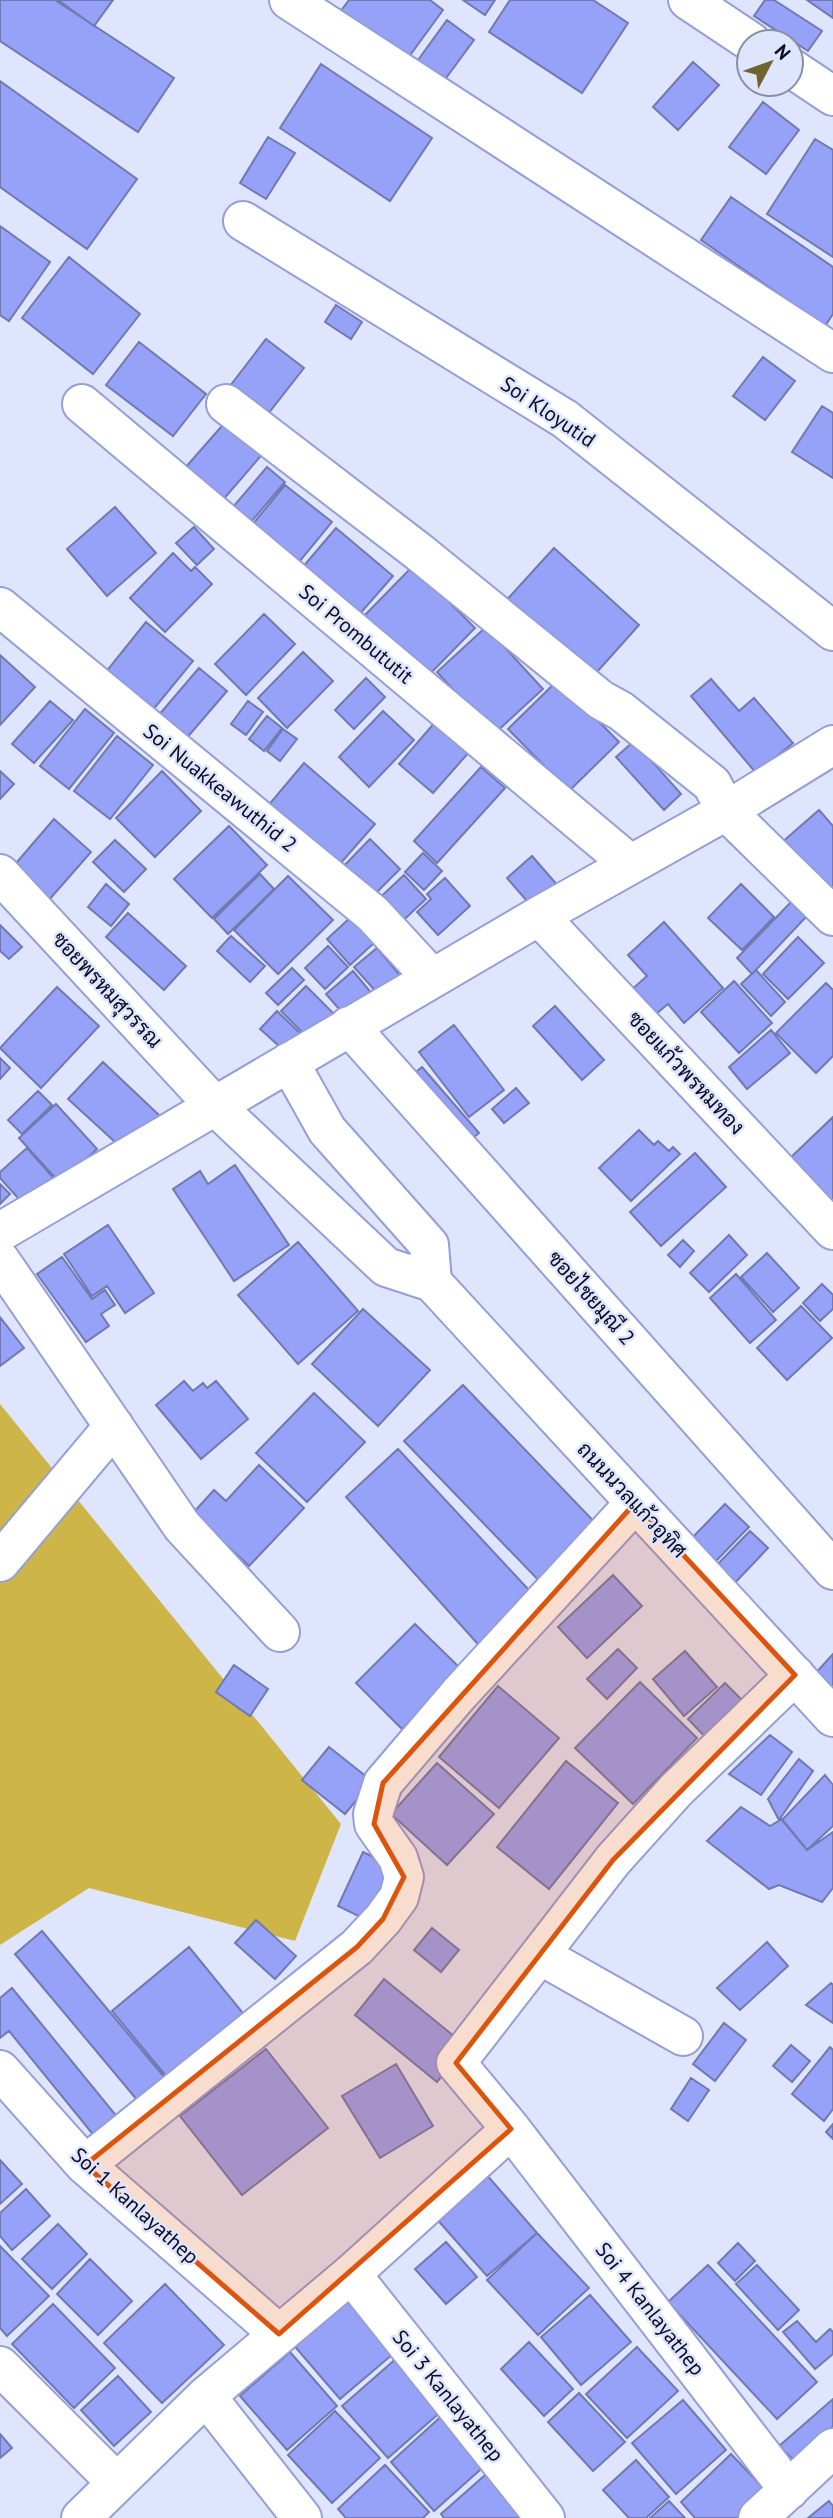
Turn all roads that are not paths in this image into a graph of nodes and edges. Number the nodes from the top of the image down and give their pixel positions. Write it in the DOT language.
graph roads {
  1 [pos="289,0"];
  2 [pos="688,0"];
  3 [pos="735,31"];
  4 [pos="805,77"];
  5 [pos="833,96"];
  6 [pos="243,221"];
  7 [pos="833,353"];
  8 [pos="82,404"];
  9 [pos="226,404"];
  10 [pos="0,607"];
  11 [pos="833,631"];
  12 [pos="833,746"];
  13 [pos="726,811"];
  14 [pos="630,864"];
  15 [pos="0,874"];
  16 [pos="539,916"];
  17 [pos="833,916"];
  18 [pos="432,978"];
  19 [pos="349,1027"];
  20 [pos="289,1062"];
  21 [pos="214,1105"];
  22 [pos="833,1230"];
  23 [pos="0,1232"];
  24 [pos="0,1259"];
  25 [pos="432,1282"];
  26 [pos="114,1426"];
  27 [pos="635,1503"];
  28 [pos="0,1562"];
  29 [pos="833,1570"];
  30 [pos="280,1632"];
  31 [pos="795,1675"];
  32 [pos="833,1717"];
  33 [pos="540,1955"];
  34 [pos="683,2036"];
  35 [pos="0,2070"];
  36 [pos="511,2129"];
  37 [pos="85,2165"];
  38 [pos="351,2274"];
  39 [pos="279,2334"];
  40 [pos="0,2366"];
  41 [pos="206,2396"];
  42 [pos="818,2471"];
  43 [pos="117,2483"];
  44 [pos="81,2518"];
  45 [pos="302,2518"];
  46 [pos="545,2518"];
  47 [pos="758,2518"];
  1 -- 7 [label="street"];
  2 -- 3 [label="street"];
  4 -- 5 [label="street"];
  6 -- 11 [label="street, Soi Kloyutid"];
  8 -- 14 [label="street, Soi Prombututit"];
  9 -- 13 [label="street"];
  10 -- 18 [label="street, Soi Nuakkeawuthid 2"];
  12 -- 13 [label="street"];
  13 -- 14 [label="street"];
  13 -- 17 [label="street"];
  14 -- 16 [label="street"];
  15 -- 21 [label="street, ซอยพรหมสุวรรณ"];
  16 -- 18 [label="street"];
  16 -- 22 [label="street, ซอยแก้วพรหมทอง"];
  18 -- 19 [label="street"];
  19 -- 20 [label="street"];
  19 -- 29 [label="street, ซอยไชยมุณี 2"];
  20 -- 21 [label="street"];
  20 -- 25 [label="street"];
  21 -- 23 [label="street"];
  21 -- 25 [label="street, ถนนนวลแก้วอุทิศ"];
  24 -- 26 [label="street"];
  25 -- 27 [label="street, ถนนนวลแก้วอุทิศ"];
  26 -- 28 [label="street"];
  26 -- 30 [label="street"];
  27 -- 31 [label="street, ถนนนวลแก้วอุทิศ"];
  27 -- 37 [label="street"];
  31 -- 32 [label="street, ถนนนวลแก้วอุทิศ"];
  31 -- 33 [label="street"];
  33 -- 34 [label="street"];
  33 -- 36 [label="street, Soi 4 Kanlayathep"];
  35 -- 37 [label="street, Soi 1 Kanlayathep"];
  36 -- 38 [label="street"];
  36 -- 42 [label="street, Soi 4 Kanlayathep"];
  37 -- 39 [label="street, Soi 1 Kanlayathep"];
  38 -- 39 [label="street"];
  38 -- 46 [label="street, Soi 3 Kanlayathep"];
  39 -- 41 [label="street"];
  40 -- 43 [label="street"];
  41 -- 43 [label="street"];
  41 -- 45 [label="street"];
  42 -- 47 [label="street"];
  43 -- 44 [label="street"];
}
